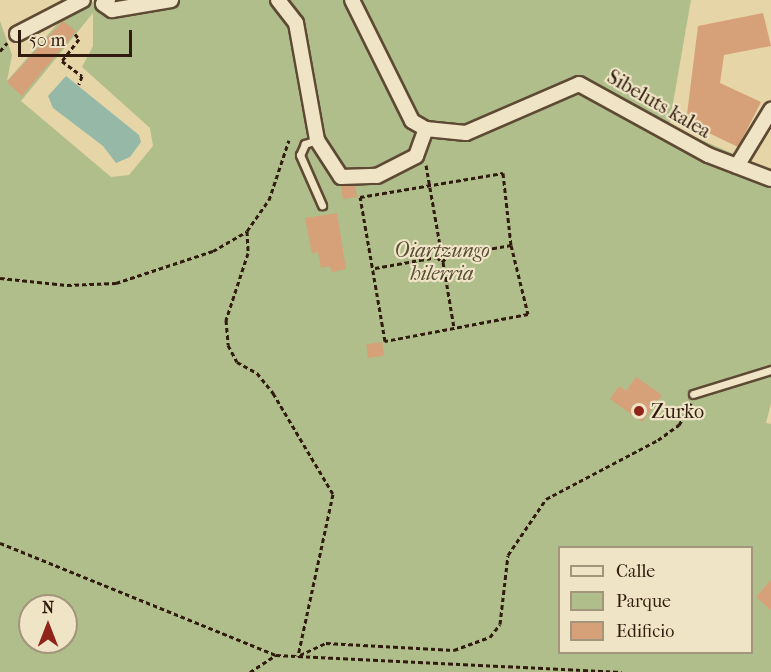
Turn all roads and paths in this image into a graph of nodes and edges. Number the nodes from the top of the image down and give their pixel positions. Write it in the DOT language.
graph roads {
  1 [pos="83,0"];
  2 [pos="108,0"];
  3 [pos="171,0"];
  4 [pos="278,0"];
  5 [pos="352,0"];
  6 [pos="17,34"];
  7 [pos="75,34"];
  8 [pos="79,84"];
  9 [pos="771,110"];
  10 [pos="426,129"];
  11 [pos="289,140"];
  12 [pos="317,140"];
  13 [pos="422,149"];
  14 [pos="737,166"];
  15 [pos="771,179"];
  16 [pos="430,185"];
  17 [pos="322,205"];
  18 [pos="247,231"];
  19 [pos="511,245"];
  20 [pos="441,251"];
  21 [pos="447,256"];
  22 [pos="437,257"];
  23 [pos="443,262"];
  24 [pos="375,268"];
  25 [pos="0,278"];
  26 [pos="454,328"];
  27 [pos="771,370"];
  28 [pos="693,394"];
  29 [pos="0,543"];
  30 [pos="276,655"];
  31 [pos="298,656"];
  32 [pos="250,672"];
  33 [pos="622,672"];
  1 -- 6 [label="street"];
  2 -- 3 [label="street"];
  4 -- 12 [label="street"];
  5 -- 10 [label="street"];
  7 -- 8 [label="path"];
  9 -- 14 [label="street"];
  10 -- 13 [label="street"];
  10 -- 14 [label="street, Sibeluts kalea"];
  11 -- 18 [label="path"];
  12 -- 13 [label="street"];
  12 -- 17 [label="lane"];
  13 -- 16 [label="path"];
  14 -- 15 [label="street, Sibeluts kalea"];
  16 -- 19 [label="path"];
  16 -- 20 [label="path"];
  16 -- 24 [label="path"];
  18 -- 25 [label="path"];
  18 -- 31 [label="path"];
  19 -- 21 [label="path"];
  19 -- 26 [label="path"];
  20 -- 21 [label="path"];
  20 -- 22 [label="path"];
  21 -- 23 [label="path"];
  22 -- 23 [label="path"];
  22 -- 24 [label="path"];
  23 -- 26 [label="path"];
  24 -- 26 [label="path"];
  27 -- 28 [label="lane"];
  28 -- 31 [label="path"];
  29 -- 30 [label="path"];
  30 -- 31 [label="path"];
  30 -- 32 [label="path"];
  31 -- 33 [label="path"];
}
